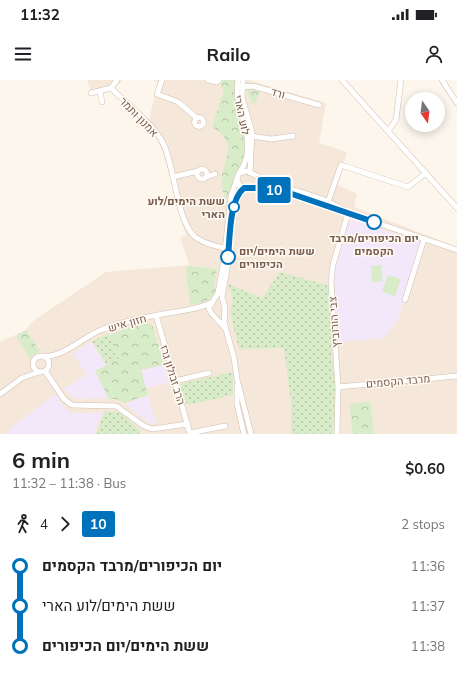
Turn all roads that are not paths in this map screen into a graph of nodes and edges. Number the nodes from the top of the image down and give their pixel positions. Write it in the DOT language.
graph roads {
  1 [pos="117,80"];
  2 [pos="162,80"];
  3 [pos="208,80"];
  4 [pos="219,80"];
  5 [pos="238,80"];
  6 [pos="243,80"];
  7 [pos="401,80"];
  8 [pos="442,80"];
  9 [pos="344,81"];
  10 [pos="239,87"];
  11 [pos="111,88"];
  12 [pos="100,92"];
  13 [pos="91,94"];
  14 [pos="102,102"];
  15 [pos="457,103"];
  16 [pos="319,105"];
  17 [pos="197,118"];
  18 [pos="388,131"];
  19 [pos="250,136"];
  20 [pos="293,136"];
  21 [pos="426,173"];
  22 [pos="215,174"];
  23 [pos="251,174"];
  24 [pos="238,176"];
  25 [pos="173,177"];
  26 [pos="246,187"];
  27 [pos="328,202"];
  28 [pos="457,208"];
  29 [pos="348,213"];
  30 [pos="424,239"];
  31 [pos="227,249"];
  32 [pos="457,250"];
  33 [pos="405,300"];
  34 [pos="213,302"];
  35 [pos="223,303"];
  36 [pos="189,309"];
  37 [pos="225,312"];
  38 [pos="156,315"];
  39 [pos="213,315"];
  40 [pos="224,328"];
  41 [pos="69,347"];
  42 [pos="43,356"];
  43 [pos="33,364"];
  44 [pos="45,370"];
  45 [pos="209,373"];
  46 [pos="457,376"];
  47 [pos="22,378"];
  48 [pos="237,379"];
  49 [pos="175,381"];
  50 [pos="338,387"];
  51 [pos="0,394"];
  52 [pos="188,424"];
  53 [pos="225,426"];
  54 [pos="190,434"];
  55 [pos="244,434"];
  56 [pos="251,434"];
  57 [pos="337,434"];
  1 -- 11 [label="street, אמנון ותמר"];
  2 -- 17 [label="street"];
  3 -- 4 [label="street"];
  5 -- 10 [label="street, לוע הארי"];
  6 -- 10 [label="street, לוע הארי"];
  7 -- 18 [label="street"];
  8 -- 15 [label="street"];
  9 -- 18 [label="street"];
  10 -- 16 [label="street, ורד"];
  10 -- 19 [label="street, לוע הארי"];
  11 -- 12 [label="street"];
  11 -- 25 [label="street, אמנון ותמר"];
  12 -- 13 [label="street"];
  12 -- 14 [label="street"];
  18 -- 21 [label="street"];
  19 -- 20 [label="street"];
  19 -- 23 [label="street, לוע הארי"];
  19 -- 24 [label="street, לוע הארי"];
  21 -- 27 [label="street"];
  21 -- 28 [label="street"];
  22 -- 25 [label="street"];
  23 -- 24 [label="street"];
  23 -- 26 [label="street"];
  23 -- 27 [label="street"];
  24 -- 26 [label="street"];
  24 -- 31 [label="street, לוע הארי"];
  25 -- 31 [label="street, אמנון ותמר"];
  26 -- 29 [label="street"];
  26 -- 31 [label="street"];
  27 -- 29 [label="street"];
  29 -- 30 [label="street"];
  29 -- 50 [label="street, צבי הורוביץ"];
  30 -- 32 [label="street"];
  30 -- 33 [label="street"];
  31 -- 34 [label="street"];
  31 -- 35 [label="street"];
  34 -- 35 [label="street"];
  34 -- 36 [label="street, חזון איש"];
  34 -- 39 [label="street"];
  35 -- 37 [label="street"];
  36 -- 38 [label="street, חזון איש"];
  36 -- 39 [label="street, חזון איש"];
  37 -- 39 [label="street"];
  37 -- 40 [label="street"];
  38 -- 41 [label="street, חזון איש"];
  38 -- 49 [label="street, הרב זבולון גרז"];
  39 -- 40 [label="street"];
  40 -- 48 [label="street"];
  41 -- 42 [label="street, חזון איש"];
  41 -- 44 [label="street, חזון איש"];
  42 -- 43 [label="street"];
  42 -- 44 [label="street"];
  43 -- 44 [label="street"];
  43 -- 47 [label="street, חזון איש"];
  44 -- 47 [label="street, חזון איש"];
  44 -- 52 [label="street"];
  45 -- 49 [label="street"];
  46 -- 50 [label="street, מרבד הקסמים"];
  47 -- 51 [label="street, חזון איש"];
  48 -- 55 [label="street"];
  48 -- 56 [label="street"];
  49 -- 52 [label="street, הרב זבולון גרז"];
  50 -- 57 [label="street, צבי הורוביץ"];
  52 -- 54 [label="street, הרב זבולון גרז"];
  53 -- 54 [label="street"];
}
